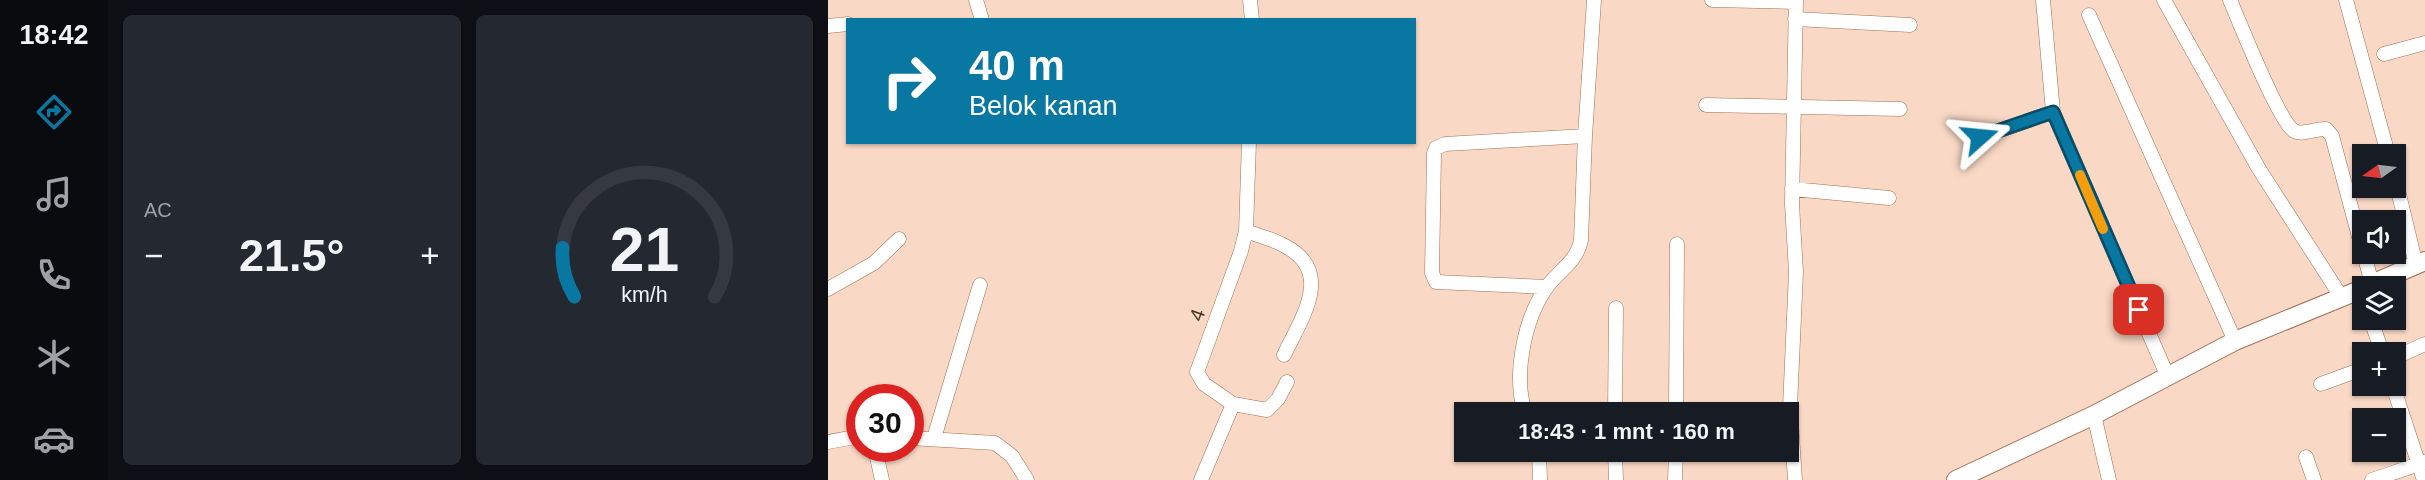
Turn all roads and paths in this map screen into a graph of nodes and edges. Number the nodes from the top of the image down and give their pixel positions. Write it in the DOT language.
graph roads {
  1 [pos="976,0"];
  2 [pos="1250,0"];
  3 [pos="1594,0"];
  4 [pos="1712,0"];
  5 [pos="2043,0"];
  6 [pos="2164,0"];
  7 [pos="2230,0"];
  8 [pos="2346,0"];
  9 [pos="1796,1"];
  10 [pos="2089,15"];
  11 [pos="981,18"];
  12 [pos="1252,18"];
  13 [pos="1795,19"];
  14 [pos="846,24"];
  15 [pos="1910,25"];
  16 [pos="828,27"];
  17 [pos="2425,44"];
  18 [pos="2384,54"];
  19 [pos="1706,105"];
  20 [pos="1794,107"];
  21 [pos="1900,109"];
  22 [pos="2053,112"];
  23 [pos="1585,136"];
  24 [pos="1980,137"];
  25 [pos="1249,144"];
  26 [pos="2385,144"];
  27 [pos="1792,189"];
  28 [pos="1889,198"];
  29 [pos="2401,198"];
  30 [pos="2352,211"];
  31 [pos="1246,231"];
  32 [pos="899,239"];
  33 [pos="1677,244"];
  34 [pos="2421,263"];
  35 [pos="2393,276"];
  36 [pos="980,285"];
  37 [pos="1547,286"];
  38 [pos="828,289"];
  39 [pos="2352,294"];
  40 [pos="2342,298"];
  41 [pos="1616,308"];
  42 [pos="2235,341"];
  43 [pos="2425,344"];
  44 [pos="2406,353"];
  45 [pos="1284,355"];
  46 [pos="2352,373"];
  47 [pos="2167,375"];
  48 [pos="1287,382"];
  49 [pos="2321,384"];
  50 [pos="2397,396"];
  51 [pos="1523,402"];
  52 [pos="1615,402"];
  53 [pos="1676,402"];
  54 [pos="1233,404"];
  55 [pos="2094,415"];
  56 [pos="924,438"];
  57 [pos="934,438"];
  58 [pos="846,439"];
  59 [pos="828,442"];
  60 [pos="2306,457"];
  61 [pos="878,462"];
  62 [pos="1539,462"];
  63 [pos="1616,462"];
  64 [pos="1676,462"];
  65 [pos="2422,463"];
  66 [pos="882,480"];
  67 [pos="1027,480"];
  68 [pos="1201,480"];
  69 [pos="1540,480"];
  70 [pos="1616,480"];
  71 [pos="1675,480"];
  72 [pos="1795,480"];
  73 [pos="1956,480"];
  74 [pos="2109,480"];
  75 [pos="2314,480"];
  76 [pos="2372,480"];
  77 [pos="2424,480"];
  1 -- 11 [label="street"];
  2 -- 12 [label="street"];
  3 -- 23 [label="street"];
  4 -- 9 [label="street"];
  5 -- 22 [label="street"];
  6 -- 40 [label="street"];
  7 -- 30 [label="street"];
  8 -- 26 [label="street"];
  9 -- 13 [label="street"];
  10 -- 42 [label="street"];
  13 -- 15 [label="street"];
  13 -- 20 [label="street"];
  14 -- 16 [label="street"];
  17 -- 18 [label="street"];
  19 -- 20 [label="street"];
  20 -- 21 [label="street"];
  20 -- 27 [label="street"];
  22 -- 24 [label="street"];
  22 -- 47 [label="street"];
  23 -- 37 [label="street"];
  23 -- 37 [label="street"];
  25 -- 31 [label="street, 4"];
  27 -- 28 [label="street"];
  27 -- 72 [label="street"];
  29 -- 34 [label="street"];
  31 -- 45 [label="street"];
  31 -- 54 [label="street, 4"];
  32 -- 38 [label="street"];
  33 -- 53 [label="street"];
  34 -- 35 [label="main road"];
  36 -- 57 [label="street"];
  37 -- 51 [label="street"];
  39 -- 40 [label="main road"];
  40 -- 42 [label="main road"];
  41 -- 52 [label="street"];
  42 -- 47 [label="main road"];
  43 -- 44 [label="street"];
  46 -- 49 [label="street"];
  47 -- 55 [label="main road"];
  48 -- 54 [label="street"];
  50 -- 65 [label="street"];
  54 -- 68 [label="street"];
  55 -- 73 [label="main road"];
  55 -- 74 [label="street"];
  56 -- 57 [label="street"];
  57 -- 67 [label="street"];
  58 -- 59 [label="street"];
  60 -- 75 [label="street"];
  61 -- 66 [label="street"];
  62 -- 69 [label="street"];
  63 -- 70 [label="street"];
  64 -- 71 [label="street"];
  65 -- 76 [label="street"];
  65 -- 77 [label="street"];
}
